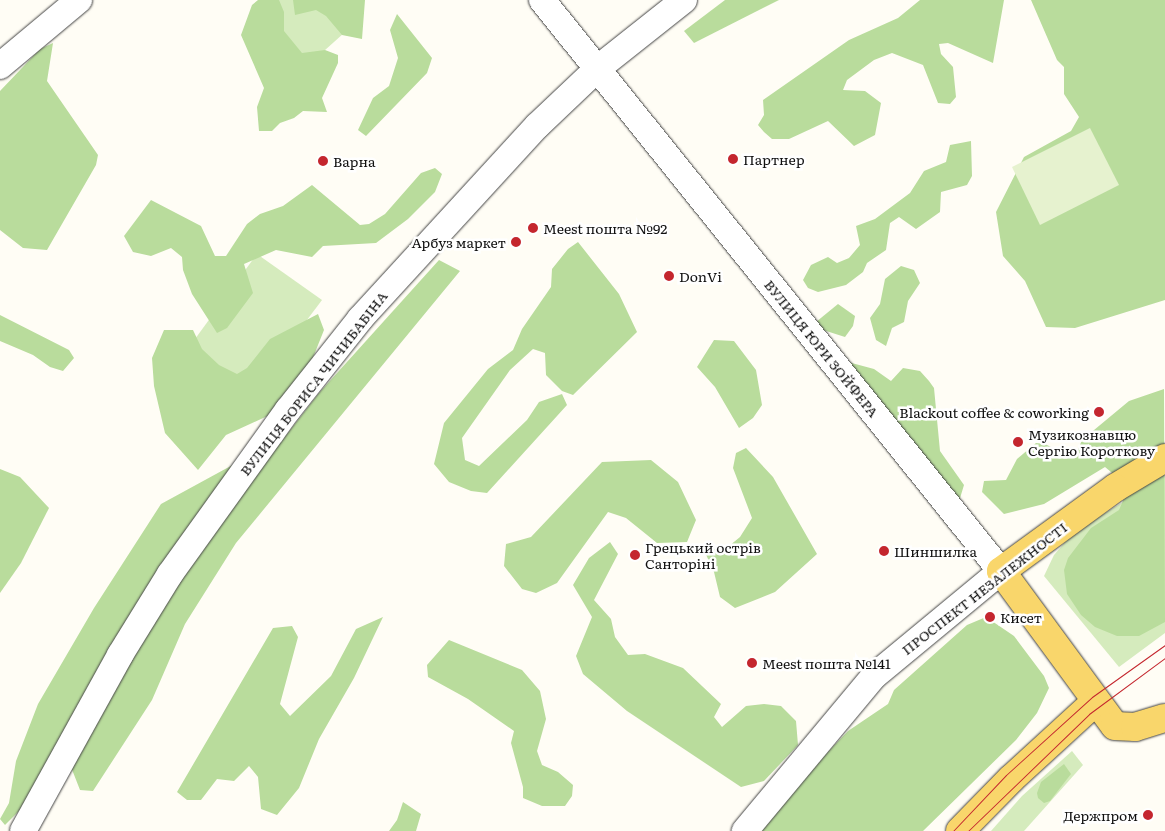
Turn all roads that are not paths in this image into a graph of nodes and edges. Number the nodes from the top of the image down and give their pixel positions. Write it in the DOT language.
graph roads {
  1 [pos="79,0"];
  2 [pos="542,0"];
  3 [pos="684,0"];
  4 [pos="0,66"];
  5 [pos="598,69"];
  6 [pos="1165,458"];
  7 [pos="1001,572"];
  8 [pos="1095,702"];
  9 [pos="1165,718"];
  10 [pos="23,831"];
  11 [pos="745,831"];
  12 [pos="960,831"];
  1 -- 4 [label="street"];
  2 -- 5 [label="street, ВУЛИЦЯ ЮРИ ЗОЙФЕРА"];
  3 -- 5 [label="street, ВУЛИЦЯ БОРИСА ЧИЧИБАБІНА"];
  5 -- 7 [label="street, ВУЛИЦЯ ЮРИ ЗОЙФЕРА"];
  5 -- 10 [label="street, ВУЛИЦЯ БОРИСА ЧИЧИБАБІНА"];
  6 -- 7 [label="main road, ПРОСПЕКТ НЕЗАЛЕЖНОСТІ"];
  7 -- 8 [label="main road, ВУЛИЦЯ ЮРИ ЗОЙФЕРА"];
  7 -- 11 [label="street, ПРОСПЕКТ НЕЗАЛЕЖНОСТІ"];
  8 -- 9 [label="main road"];
  8 -- 12 [label="main road"];
}
